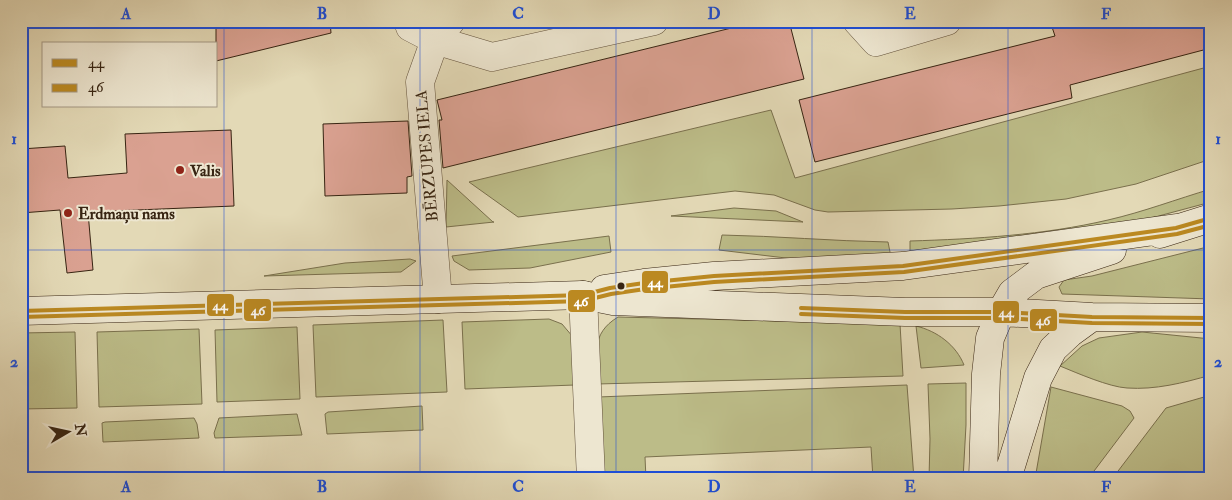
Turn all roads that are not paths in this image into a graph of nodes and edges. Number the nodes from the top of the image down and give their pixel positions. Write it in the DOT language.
graph roads {
  1 [pos="408,21"];
  2 [pos="654,21"];
  3 [pos="856,21"];
  4 [pos="947,21"];
  5 [pos="443,30"];
  6 [pos="1211,218"];
  7 [pos="1176,228"];
  8 [pos="583,295"];
  9 [pos="438,299"];
  10 [pos="21,311"];
  11 [pos="1001,312"];
  12 [pos="1092,317"];
  13 [pos="1211,318"];
  14 [pos="591,479"];
  15 [pos="982,479"];
  16 [pos="1007,479"];
  1 -- 5 [label="street"];
  2 -- 5 [label="street"];
  3 -- 4 [label="street"];
  5 -- 9 [label="street, BĒRZUPES IELA"];
  6 -- 7 [label="street"];
  7 -- 8 [label="street"];
  7 -- 11 [label="street"];
  8 -- 9 [label="street"];
  8 -- 11 [label="street"];
  8 -- 14 [label="street"];
  9 -- 10 [label="street"];
  11 -- 12 [label="street"];
  11 -- 15 [label="street"];
  12 -- 13 [label="street"];
  12 -- 16 [label="street"];
}
